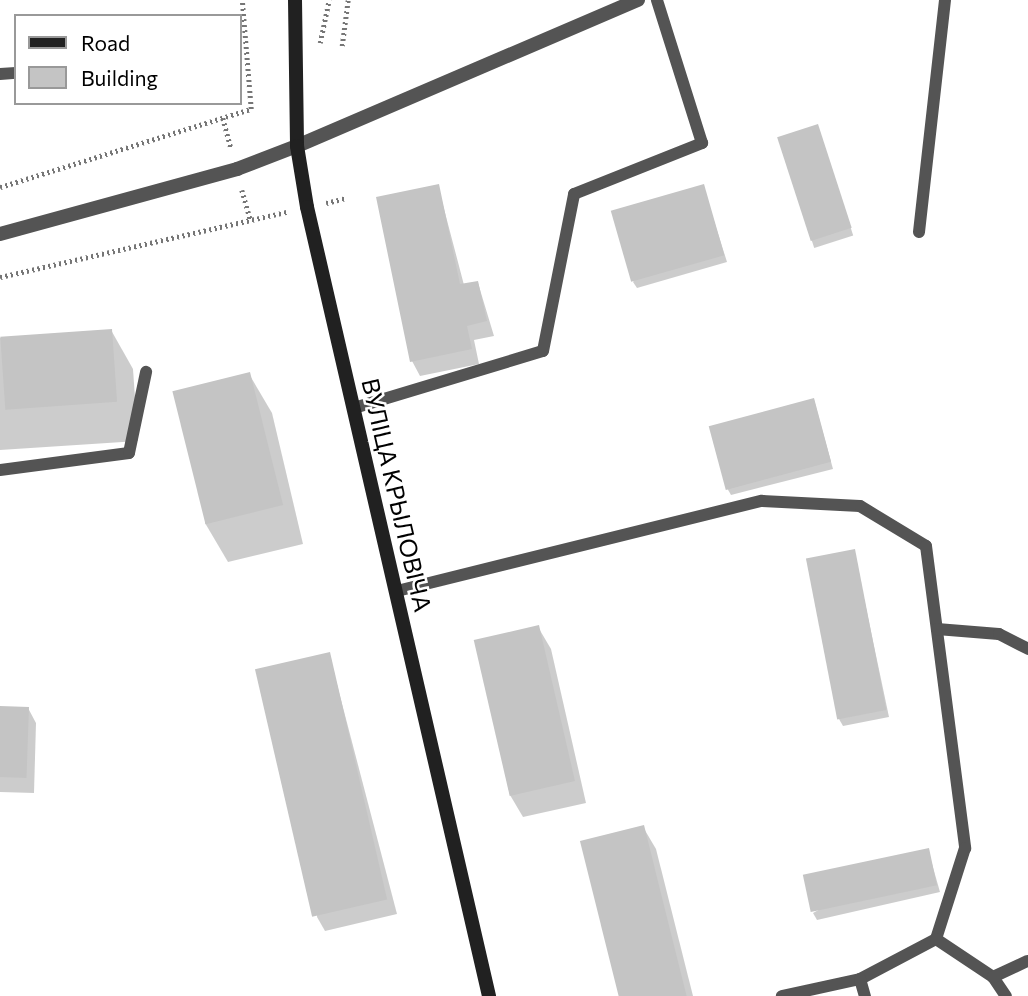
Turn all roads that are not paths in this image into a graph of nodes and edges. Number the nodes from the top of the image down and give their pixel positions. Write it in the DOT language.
graph roads {
  1 [pos="295,0"];
  2 [pos="638,0"];
  3 [pos="657,0"];
  4 [pos="945,0"];
  5 [pos="298,146"];
  6 [pos="919,232"];
  7 [pos="0,234"];
  8 [pos="146,372"];
  9 [pos="354,408"];
  10 [pos="0,470"];
  11 [pos="397,591"];
  12 [pos="937,629"];
  13 [pos="1028,649"];
  14 [pos="936,939"];
  15 [pos="1028,961"];
  16 [pos="993,977"];
  17 [pos="860,979"];
  18 [pos="489,996"];
  19 [pos="782,996"];
  20 [pos="865,996"];
  21 [pos="1006,996"];
  1 -- 5 [label="main road, ВУЛІЦА КРЫЛОВІЧА"];
  2 -- 5 [label="street"];
  3 -- 9 [label="lane"];
  4 -- 6 [label="lane"];
  5 -- 7 [label="street"];
  5 -- 9 [label="main road, ВУЛІЦА КРЫЛОВІЧА"];
  8 -- 10 [label="lane"];
  9 -- 11 [label="main road, ВУЛІЦА КРЫЛОВІЧА"];
  11 -- 12 [label="lane"];
  11 -- 18 [label="main road, ВУЛІЦА КРЫЛОВІЧА"];
  12 -- 13 [label="lane"];
  12 -- 14 [label="lane"];
  14 -- 16 [label="lane"];
  14 -- 17 [label="lane"];
  15 -- 16 [label="lane"];
  16 -- 21 [label="lane"];
  17 -- 19 [label="lane"];
  17 -- 20 [label="lane"];
}
